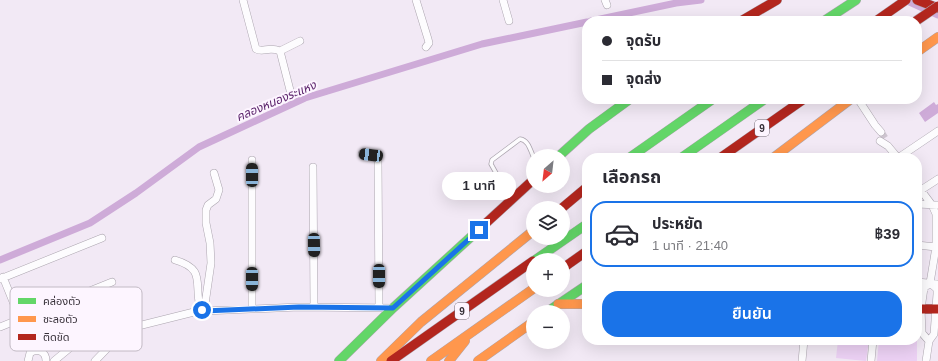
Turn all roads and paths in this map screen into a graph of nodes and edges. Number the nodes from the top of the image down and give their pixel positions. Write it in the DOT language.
graph roads {
  1 [pos="243,0"];
  2 [pos="416,0"];
  3 [pos="503,0"];
  4 [pos="777,0"];
  5 [pos="856,0"];
  6 [pos="906,0"];
  7 [pos="917,0"];
  8 [pos="938,7"];
  9 [pos="750,16"];
  10 [pos="832,16"];
  11 [pos="883,16"];
  12 [pos="922,17"];
  13 [pos="508,21"];
  14 [pos="938,37"];
  15 [pos="300,41"];
  16 [pos="426,47"];
  17 [pos="922,48"];
  18 [pos="280,51"];
  19 [pos="291,94"];
  20 [pos="623,104"];
  21 [pos="706,104"];
  22 [pos="758,104"];
  23 [pos="797,104"];
  24 [pos="844,104"];
  25 [pos="861,104"];
  26 [pos="938,131"];
  27 [pos="530,149"];
  28 [pos="567,149"];
  29 [pos="636,153"];
  30 [pos="688,153"];
  31 [pos="727,153"];
  32 [pos="780,153"];
  33 [pos="894,153"];
  34 [pos="905,153"];
  35 [pos="362,154"];
  36 [pos="252,160"];
  37 [pos="313,167"];
  38 [pos="214,173"];
  39 [pos="938,179"];
  40 [pos="526,186"];
  41 [pos="922,187"];
  42 [pos="582,191"];
  43 [pos="922,191"];
  44 [pos="511,200"];
  45 [pos="570,201"];
  46 [pos="922,204"];
  47 [pos="935,205"];
  48 [pos="582,227"];
  49 [pos="526,237"];
  50 [pos="102,238"];
  51 [pos="922,245"];
  52 [pos="936,245"];
  53 [pos="545,253"];
  54 [pos="582,255"];
  55 [pos="175,260"];
  56 [pos="570,263"];
  57 [pos="526,267"];
  58 [pos="2,278"];
  59 [pos="112,282"];
  60 [pos="922,282"];
  61 [pos="930,283"];
  62 [pos="938,284"];
  63 [pos="100,287"];
  64 [pos="582,288"];
  65 [pos="526,294"];
  66 [pos="10,296"];
  67 [pos="922,296"];
  68 [pos="558,304"];
  69 [pos="582,304"];
  70 [pos="314,307"];
  71 [pos="379,307"];
  72 [pos="393,308"];
  73 [pos="252,309"];
  74 [pos="922,309"];
  75 [pos="937,309"];
  76 [pos="203,310"];
  77 [pos="10,323"];
  78 [pos="142,325"];
  79 [pos="0,327"];
  80 [pos="526,327"];
  81 [pos="472,332"];
  82 [pos="922,332"];
  83 [pos="929,341"];
  84 [pos="804,345"];
  85 [pos="873,345"];
  86 [pos="33,351"];
  87 [pos="40,351"];
  88 [pos="66,351"];
  89 [pos="105,351"];
  90 [pos="481,360"];
  91 [pos="28,361"];
  92 [pos="46,361"];
  93 [pos="54,361"];
  94 [pos="95,361"];
  95 [pos="338,361"];
  96 [pos="381,361"];
  97 [pos="391,361"];
  98 [pos="431,361"];
  99 [pos="449,361"];
  100 [pos="802,361"];
  101 [pos="871,361"];
  102 [pos="926,361"];
  1 -- 18 [label="street"];
  2 -- 16 [label="street"];
  3 -- 13 [label="street"];
  4 -- 9 [label="main road"];
  5 -- 10 [label="main road"];
  6 -- 11 [label="main road"];
  7 -- 8 [label="main road"];
  8 -- 12 [label="main road, bridge"];
  14 -- 17 [label="main road"];
  15 -- 18 [label="street"];
  18 -- 19 [label="street"];
  20 -- 28 [label="main road"];
  21 -- 29 [label="main road"];
  22 -- 30 [label="main road, 9"];
  23 -- 31 [label="main road, 9"];
  24 -- 32 [label="main road"];
  25 -- 33 [label="street"];
  26 -- 34 [label="street"];
  27 -- 44 [label="lane"];
  35 -- 71 [label="street"];
  36 -- 73 [label="street"];
  37 -- 70 [label="street"];
  38 -- 76 [label="street"];
  39 -- 41 [label="street"];
  40 -- 44 [label="main road"];
  42 -- 45 [label="main road"];
  43 -- 47 [label="street"];
  44 -- 72 [label="main road"];
  46 -- 47 [label="street"];
  47 -- 52 [label="street"];
  48 -- 53 [label="main road, 9"];
  49 -- 96 [label="main road"];
  50 -- 58 [label="street"];
  51 -- 52 [label="street"];
  52 -- 61 [label="street"];
  54 -- 56 [label="main road"];
  55 -- 76 [label="street"];
  57 -- 97 [label="main road, 9"];
  58 -- 66 [label="street"];
  59 -- 63 [label="street"];
  60 -- 61 [label="street"];
  61 -- 62 [label="street"];
  61 -- 67 [label="street"];
  61 -- 75 [label="street"];
  64 -- 68 [label="main road"];
  65 -- 81 [label="main road, 9"];
  68 -- 69 [label="main road"];
  70 -- 71 [label="street"];
  70 -- 73 [label="street"];
  71 -- 72 [label="street"];
  72 -- 95 [label="main road"];
  73 -- 76 [label="street"];
  74 -- 75 [label="main road"];
  75 -- 83 [label="street"];
  76 -- 78 [label="street"];
  77 -- 79 [label="street"];
  80 -- 90 [label="main road"];
  81 -- 98 [label="main road, 9"];
  81 -- 99 [label="main road"];
  82 -- 83 [label="street"];
  83 -- 102 [label="street"];
  84 -- 100 [label="street"];
  85 -- 101 [label="street"];
  86 -- 91 [label="street"];
  87 -- 92 [label="street"];
  88 -- 93 [label="street"];
  89 -- 94 [label="street"];
}
